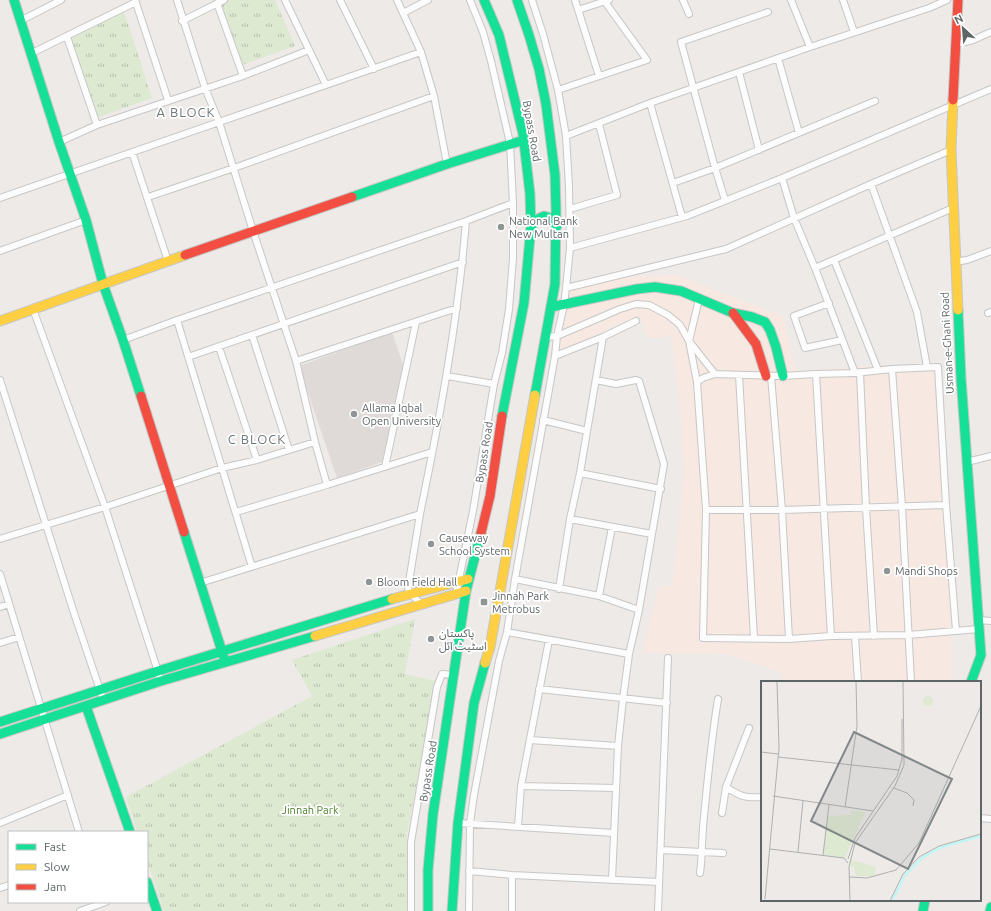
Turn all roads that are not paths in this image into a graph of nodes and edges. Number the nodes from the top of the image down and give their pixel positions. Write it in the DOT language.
graph roads {
  1 [pos="14,0"];
  2 [pos="60,0"];
  3 [pos="176,0"];
  4 [pos="285,0"];
  5 [pos="340,0"];
  6 [pos="396,0"];
  7 [pos="428,0"];
  8 [pos="470,0"];
  9 [pos="484,0"];
  10 [pos="518,0"];
  11 [pos="532,0"];
  12 [pos="575,0"];
  13 [pos="683,0"];
  14 [pos="791,0"];
  15 [pos="843,0"];
  16 [pos="947,0"];
  17 [pos="958,0"];
  18 [pos="136,1"];
  19 [pos="607,1"];
  20 [pos="220,2"];
  21 [pos="578,10"];
  22 [pos="768,12"];
  23 [pos="403,13"];
  24 [pos="689,14"];
  25 [pos="20,21"];
  26 [pos="182,21"];
  27 [pos="854,32"];
  28 [pos="991,32"];
  29 [pos="67,37"];
  30 [pos="957,44"];
  31 [pos="810,47"];
  32 [pos="309,50"];
  33 [pos="421,52"];
  34 [pos="30,54"];
  35 [pos="778,58"];
  36 [pos="374,69"];
  37 [pos="739,72"];
  38 [pos="243,76"];
  39 [pos="599,76"];
  40 [pos="326,85"];
  41 [pos="205,88"];
  42 [pos="693,89"];
  43 [pos="991,89"];
  44 [pos="558,90"];
  45 [pos="434,96"];
  46 [pos="168,100"];
  47 [pos="875,101"];
  48 [pos="650,103"];
  49 [pos="953,106"];
  50 [pos="219,122"];
  51 [pos="599,124"];
  52 [pos="97,126"];
  53 [pos="799,133"];
  54 [pos="566,136"];
  55 [pos="524,140"];
  56 [pos="59,142"];
  57 [pos="510,143"];
  58 [pos="759,150"];
  59 [pos="951,150"];
  60 [pos="132,152"];
  61 [pos="447,164"];
  62 [pos="234,168"];
  63 [pos="715,168"];
  64 [pos="70,173"];
  65 [pos="782,178"];
  66 [pos="673,183"];
  67 [pos="871,184"];
  68 [pos="148,197"];
  69 [pos="0,198"];
  70 [pos="725,200"];
  71 [pos="530,202"];
  72 [pos="556,202"];
  73 [pos="513,203"];
  74 [pos="953,208"];
  75 [pos="570,209"];
  76 [pos="682,217"];
  77 [pos="794,218"];
  78 [pos="86,220"];
  79 [pos="466,221"];
  80 [pos="531,226"];
  81 [pos="557,226"];
  82 [pos="253,231"];
  83 [pos="890,236"];
  84 [pos="570,248"];
  85 [pos="0,251"];
  86 [pos="991,251"];
  87 [pos="834,260"];
  88 [pos="168,261"];
  89 [pos="463,262"];
  90 [pos="955,262"];
  91 [pos="815,268"];
  92 [pos="103,284"];
  93 [pos="272,287"];
  94 [pos="566,288"];
  95 [pos="699,299"];
  96 [pos="829,303"];
  97 [pos="564,305"];
  98 [pos="550,307"];
  99 [pos="457,308"];
  100 [pos="33,309"];
  101 [pos="733,313"];
  102 [pos="177,320"];
  103 [pos="0,321"];
  104 [pos="636,321"];
  105 [pos="416,322"];
  106 [pos="284,323"];
  107 [pos="252,335"];
  108 [pos="557,336"];
  109 [pos="546,337"];
  110 [pos="603,337"];
  111 [pos="123,340"];
  112 [pos="842,340"];
  113 [pos="689,341"];
  114 [pos="219,347"];
  115 [pos="555,356"];
  116 [pos="188,357"];
  117 [pos="296,361"];
  118 [pos="927,367"];
  119 [pos="892,369"];
  120 [pos="878,370"];
  121 [pos="858,372"];
  122 [pos="715,374"];
  123 [pos="816,374"];
  124 [pos="739,375"];
  125 [pos="447,376"];
  126 [pos="768,376"];
  127 [pos="783,376"];
  128 [pos="0,380"];
  129 [pos="596,380"];
  130 [pos="697,382"];
  131 [pos="494,384"];
  132 [pos="543,420"];
  133 [pos="587,431"];
  134 [pos="315,442"];
  135 [pos="289,450"];
  136 [pos="432,452"];
  137 [pos="991,456"];
  138 [pos="257,460"];
  139 [pos="967,462"];
  140 [pos="385,467"];
  141 [pos="222,468"];
  142 [pos="580,473"];
  143 [pos="327,485"];
  144 [pos="169,487"];
  145 [pos="661,489"];
  146 [pos="946,505"];
  147 [pos="105,507"];
  148 [pos="902,507"];
  149 [pos="824,508"];
  150 [pos="866,508"];
  151 [pos="706,510"];
  152 [pos="746,510"];
  153 [pos="782,510"];
  154 [pos="236,512"];
  155 [pos="420,514"];
  156 [pos="570,519"];
  157 [pos="47,524"];
  158 [pos="612,527"];
  159 [pos="652,534"];
  160 [pos="0,539"];
  161 [pos="252,566"];
  162 [pos="0,574"];
  163 [pos="468,579"];
  164 [pos="459,580"];
  165 [pos="514,582"];
  166 [pos="200,583"];
  167 [pos="502,583"];
  168 [pos="559,589"];
  169 [pos="466,591"];
  170 [pos="410,593"];
  171 [pos="456,594"];
  172 [pos="598,596"];
  173 [pos="9,604"];
  174 [pos="421,604"];
  175 [pos="0,607"];
  176 [pos="639,610"];
  177 [pos="991,621"];
  178 [pos="979,625"];
  179 [pos="956,631"];
  180 [pos="507,632"];
  181 [pos="908,635"];
  182 [pos="831,636"];
  183 [pos="856,636"];
  184 [pos="874,636"];
  185 [pos="19,637"];
  186 [pos="754,638"];
  187 [pos="789,639"];
  188 [pos="549,640"];
  189 [pos="0,643"];
  190 [pos="629,654"];
  191 [pos="223,657"];
  192 [pos="668,658"];
  193 [pos="158,671"];
  194 [pos="454,675"];
  195 [pos="161,680"];
  196 [pos="858,681"];
  197 [pos="911,681"];
  198 [pos="971,681"];
  199 [pos="539,689"];
  200 [pos="102,695"];
  201 [pos="623,699"];
  202 [pos="718,699"];
  203 [pos="667,703"];
  204 [pos="86,706"];
  205 [pos="40,709"];
  206 [pos="44,719"];
  207 [pos="0,722"];
  208 [pos="749,728"];
  209 [pos="0,734"];
  210 [pos="530,740"];
  211 [pos="618,746"];
  212 [pos="521,786"];
  213 [pos="726,787"];
  214 [pos="616,788"];
  215 [pos="68,795"];
  216 [pos="761,797"];
  217 [pos="722,813"];
  218 [pos="981,818"];
  219 [pos="991,819"];
  220 [pos="458,822"];
  221 [pos="0,823"];
  222 [pos="470,824"];
  223 [pos="518,826"];
  224 [pos="79,831"];
  225 [pos="130,831"];
  226 [pos="614,833"];
  227 [pos="661,850"];
  228 [pos="703,852"];
  229 [pos="723,853"];
  230 [pos="469,871"];
  231 [pos="700,873"];
  232 [pos="512,875"];
  233 [pos="612,880"];
  234 [pos="659,882"];
  235 [pos="148,886"];
  236 [pos="924,901"];
  237 [pos="103,903"];
  238 [pos="991,907"];
  239 [pos="80,911"];
  240 [pos="157,911"];
  241 [pos="411,911"];
  242 [pos="428,911"];
  243 [pos="452,911"];
  244 [pos="469,911"];
  245 [pos="512,911"];
  246 [pos="658,911"];
  247 [pos="922,911"];
  248 [pos="990,911"];
  1 -- 25 [label="main road"];
  2 -- 25 [label="street"];
  3 -- 26 [label="street"];
  4 -- 32 [label="street"];
  5 -- 36 [label="street"];
  6 -- 23 [label="street"];
  7 -- 23 [label="street"];
  8 -- 57 [label="street"];
  9 -- 55 [label="main road, Bypass Road"];
  10 -- 72 [label="main road"];
  11 -- 44 [label="street"];
  12 -- 21 [label="street"];
  13 -- 24 [label="street"];
  14 -- 31 [label="street"];
  15 -- 27 [label="street"];
  16 -- 27 [label="street"];
  17 -- 30 [label="main road, Usman-e-Ghani Road"];
  18 -- 29 [label="street"];
  18 -- 46 [label="street"];
  19 -- 21 [label="street"];
  19 -- 39 [label="street"];
  20 -- 26 [label="street"];
  20 -- 38 [label="street"];
  21 -- 39 [label="street"];
  22 -- 42 [label="street"];
  23 -- 33 [label="street"];
  25 -- 34 [label="main road"];
  26 -- 41 [label="street"];
  27 -- 31 [label="street"];
  28 -- 30 [label="street"];
  29 -- 34 [label="street"];
  29 -- 52 [label="street"];
  30 -- 49 [label="main road, Usman-e-Ghani Road"];
  31 -- 35 [label="street"];
  32 -- 38 [label="street"];
  32 -- 40 [label="street"];
  33 -- 36 [label="street"];
  33 -- 45 [label="street"];
  34 -- 56 [label="main road"];
  35 -- 37 [label="street"];
  35 -- 53 [label="street"];
  36 -- 40 [label="street"];
  37 -- 42 [label="street"];
  37 -- 58 [label="street"];
  38 -- 41 [label="street"];
  39 -- 44 [label="street"];
  40 -- 50 [label="street"];
  41 -- 46 [label="street"];
  41 -- 50 [label="street"];
  42 -- 48 [label="street"];
  42 -- 63 [label="street"];
  43 -- 49 [label="street"];
  44 -- 54 [label="street"];
  45 -- 61 [label="street"];
  45 -- 62 [label="street"];
  46 -- 52 [label="street"];
  47 -- 53 [label="street"];
  48 -- 51 [label="street"];
  48 -- 66 [label="street"];
  49 -- 59 [label="main road, Usman-e-Ghani Road"];
  49 -- 65 [label="street"];
  50 -- 60 [label="street"];
  50 -- 62 [label="street"];
  51 -- 54 [label="street"];
  51 -- 75 [label="street"];
  52 -- 56 [label="street"];
  53 -- 58 [label="street"];
  54 -- 75 [label="street"];
  55 -- 57 [label="main road"];
  55 -- 71 [label="main road, Bypass Road"];
  56 -- 64 [label="main road"];
  57 -- 61 [label="main road"];
  57 -- 73 [label="street"];
  58 -- 63 [label="street"];
  59 -- 67 [label="street"];
  59 -- 74 [label="main road, Usman-e-Ghani Road"];
  60 -- 64 [label="street"];
  60 -- 68 [label="street"];
  61 -- 82 [label="main road"];
  62 -- 68 [label="street"];
  62 -- 82 [label="street"];
  63 -- 66 [label="street"];
  63 -- 70 [label="street"];
  64 -- 69 [label="street"];
  64 -- 78 [label="main road"];
  65 -- 70 [label="street"];
  65 -- 77 [label="street"];
  66 -- 76 [label="street"];
  67 -- 77 [label="street"];
  67 -- 83 [label="street"];
  68 -- 88 [label="street"];
  70 -- 76 [label="street"];
  71 -- 72 [label="main road"];
  71 -- 80 [label="main road, Bypass Road"];
  72 -- 81 [label="main road"];
  73 -- 79 [label="street"];
  73 -- 131 [label="street"];
  74 -- 83 [label="street"];
  74 -- 90 [label="main road, Usman-e-Ghani Road"];
  75 -- 84 [label="street"];
  76 -- 84 [label="street"];
  77 -- 91 [label="street"];
  77 -- 94 [label="street"];
  78 -- 85 [label="street"];
  78 -- 92 [label="main road"];
  79 -- 89 [label="street"];
  79 -- 93 [label="street"];
  80 -- 81 [label="main road"];
  80 -- 163 [label="main road, Bypass Road"];
  81 -- 98 [label="main road"];
  82 -- 88 [label="main road"];
  82 -- 93 [label="street"];
  83 -- 87 [label="street"];
  83 -- 118 [label="street"];
  84 -- 94 [label="street"];
  86 -- 90 [label="street"];
  87 -- 91 [label="street"];
  87 -- 120 [label="street"];
  88 -- 92 [label="main road"];
  89 -- 99 [label="street"];
  89 -- 106 [label="street"];
  90 -- 139 [label="main road, Usman-e-Ghani Road"];
  91 -- 96 [label="street"];
  92 -- 100 [label="main road"];
  92 -- 111 [label="main road"];
  93 -- 102 [label="street"];
  93 -- 106 [label="street"];
  94 -- 97 [label="street"];
  95 -- 97 [label="main road"];
  95 -- 101 [label="main road"];
  95 -- 113 [label="street"];
  96 -- 112 [label="street"];
  96 -- 112 [label="street"];
  97 -- 98 [label="main road"];
  97 -- 108 [label="street"];
  98 -- 109 [label="main road"];
  99 -- 105 [label="street"];
  99 -- 125 [label="street"];
  100 -- 103 [label="main road"];
  100 -- 147 [label="street"];
  101 -- 126 [label="main road"];
  101 -- 127 [label="main road"];
  102 -- 111 [label="street"];
  102 -- 116 [label="street"];
  104 -- 110 [label="street"];
  105 -- 117 [label="street"];
  105 -- 140 [label="street"];
  106 -- 107 [label="street"];
  106 -- 117 [label="street"];
  107 -- 114 [label="street"];
  107 -- 135 [label="street"];
  108 -- 109 [label="street"];
  108 -- 113 [label="street"];
  108 -- 115 [label="street"];
  109 -- 167 [label="main road"];
  110 -- 115 [label="street"];
  110 -- 129 [label="street"];
  111 -- 144 [label="main road"];
  112 -- 121 [label="street"];
  113 -- 122 [label="street"];
  113 -- 130 [label="street"];
  114 -- 116 [label="street"];
  114 -- 138 [label="street"];
  115 -- 132 [label="street"];
  116 -- 141 [label="street"];
  117 -- 134 [label="street"];
  118 -- 119 [label="street"];
  118 -- 146 [label="street"];
  119 -- 120 [label="street"];
  119 -- 148 [label="street"];
  120 -- 121 [label="street"];
  121 -- 123 [label="street"];
  121 -- 150 [label="street"];
  122 -- 124 [label="street"];
  122 -- 130 [label="street"];
  123 -- 127 [label="street"];
  123 -- 149 [label="street"];
  124 -- 126 [label="street"];
  124 -- 152 [label="street"];
  125 -- 131 [label="street"];
  125 -- 136 [label="street"];
  126 -- 127 [label="street"];
  126 -- 153 [label="street"];
  128 -- 157 [label="street"];
  129 -- 133 [label="street"];
  129 -- 145 [label="street"];
  130 -- 151 [label="street"];
  131 -- 164 [label="street"];
  132 -- 133 [label="street"];
  132 -- 165 [label="street"];
  133 -- 142 [label="street"];
  134 -- 135 [label="street"];
  134 -- 143 [label="street"];
  135 -- 138 [label="street"];
  136 -- 140 [label="street"];
  136 -- 155 [label="street"];
  137 -- 139 [label="street"];
  138 -- 141 [label="street"];
  139 -- 178 [label="main road, Usman-e-Ghani Road"];
  140 -- 143 [label="street"];
  141 -- 144 [label="street"];
  141 -- 154 [label="street"];
  142 -- 145 [label="street"];
  142 -- 156 [label="street"];
  143 -- 154 [label="street"];
  144 -- 147 [label="street"];
  144 -- 166 [label="main road"];
  145 -- 159 [label="street"];
  146 -- 148 [label="street"];
  146 -- 179 [label="street"];
  147 -- 157 [label="street"];
  147 -- 193 [label="street"];
  148 -- 150 [label="street"];
  148 -- 181 [label="street"];
  149 -- 150 [label="street"];
  149 -- 153 [label="street"];
  149 -- 182 [label="street"];
  150 -- 184 [label="street"];
  151 -- 152 [label="street"];
  151 -- 186 [label="street"];
  152 -- 153 [label="street"];
  152 -- 186 [label="street"];
  153 -- 187 [label="street"];
  154 -- 161 [label="street"];
  155 -- 161 [label="street"];
  155 -- 170 [label="street"];
  156 -- 158 [label="street"];
  156 -- 168 [label="street"];
  157 -- 160 [label="street"];
  157 -- 200 [label="street"];
  158 -- 159 [label="street"];
  158 -- 172 [label="street"];
  159 -- 176 [label="street"];
  161 -- 166 [label="street"];
  162 -- 173 [label="street"];
  163 -- 164 [label="main road"];
  163 -- 169 [label="main road, Bypass Road"];
  164 -- 170 [label="main road"];
  164 -- 171 [label="street"];
  165 -- 167 [label="street"];
  165 -- 168 [label="street"];
  165 -- 180 [label="street"];
  166 -- 191 [label="main road"];
  167 -- 220 [label="main road"];
  168 -- 172 [label="street"];
  169 -- 171 [label="main road"];
  169 -- 194 [label="main road, Bypass Road"];
  170 -- 174 [label="street"];
  170 -- 191 [label="main road"];
  171 -- 174 [label="main road"];
  172 -- 176 [label="street"];
  173 -- 175 [label="street"];
  173 -- 185 [label="street"];
  174 -- 191 [label="main road"];
  176 -- 190 [label="street"];
  177 -- 178 [label="street"];
  178 -- 179 [label="street"];
  178 -- 198 [label="main road, Usman-e-Ghani Road"];
  179 -- 181 [label="street"];
  180 -- 188 [label="street"];
  180 -- 222 [label="street"];
  181 -- 184 [label="street"];
  181 -- 197 [label="street"];
  182 -- 183 [label="street"];
  182 -- 187 [label="street"];
  183 -- 184 [label="street"];
  183 -- 196 [label="street"];
  185 -- 189 [label="street"];
  185 -- 205 [label="street"];
  186 -- 187 [label="street"];
  188 -- 190 [label="street"];
  188 -- 199 [label="street"];
  190 -- 201 [label="street"];
  191 -- 193 [label="main road"];
  191 -- 195 [label="main road"];
  192 -- 203 [label="street"];
  193 -- 195 [label="street"];
  193 -- 200 [label="main road"];
  194 -- 241 [label="street"];
  194 -- 242 [label="main road, Bypass Road"];
  195 -- 200 [label="main road"];
  199 -- 201 [label="street"];
  199 -- 210 [label="street"];
  200 -- 204 [label="main road"];
  200 -- 205 [label="main road"];
  201 -- 203 [label="street"];
  201 -- 211 [label="street"];
  202 -- 228 [label="street"];
  203 -- 227 [label="street"];
  204 -- 206 [label="main road"];
  204 -- 225 [label="main road"];
  205 -- 206 [label="street"];
  205 -- 207 [label="main road"];
  206 -- 209 [label="main road"];
  206 -- 215 [label="street"];
  208 -- 213 [label="street"];
  210 -- 211 [label="street"];
  210 -- 212 [label="street"];
  211 -- 214 [label="street"];
  212 -- 214 [label="street"];
  212 -- 223 [label="street"];
  213 -- 216 [label="street"];
  213 -- 217 [label="street"];
  214 -- 226 [label="street"];
  215 -- 221 [label="street"];
  215 -- 224 [label="street"];
  218 -- 219 [label="street"];
  220 -- 222 [label="street"];
  220 -- 243 [label="main road"];
  222 -- 223 [label="street"];
  222 -- 230 [label="street"];
  223 -- 226 [label="street"];
  226 -- 233 [label="street"];
  227 -- 228 [label="street"];
  227 -- 234 [label="street"];
  228 -- 229 [label="street"];
  228 -- 231 [label="street"];
  230 -- 232 [label="street"];
  230 -- 244 [label="street"];
  232 -- 233 [label="street"];
  232 -- 245 [label="street"];
  233 -- 234 [label="street"];
  234 -- 246 [label="street"];
  235 -- 240 [label="main road"];
  236 -- 247 [label="main road"];
  237 -- 239 [label="street"];
  238 -- 248 [label="main road"];
}
